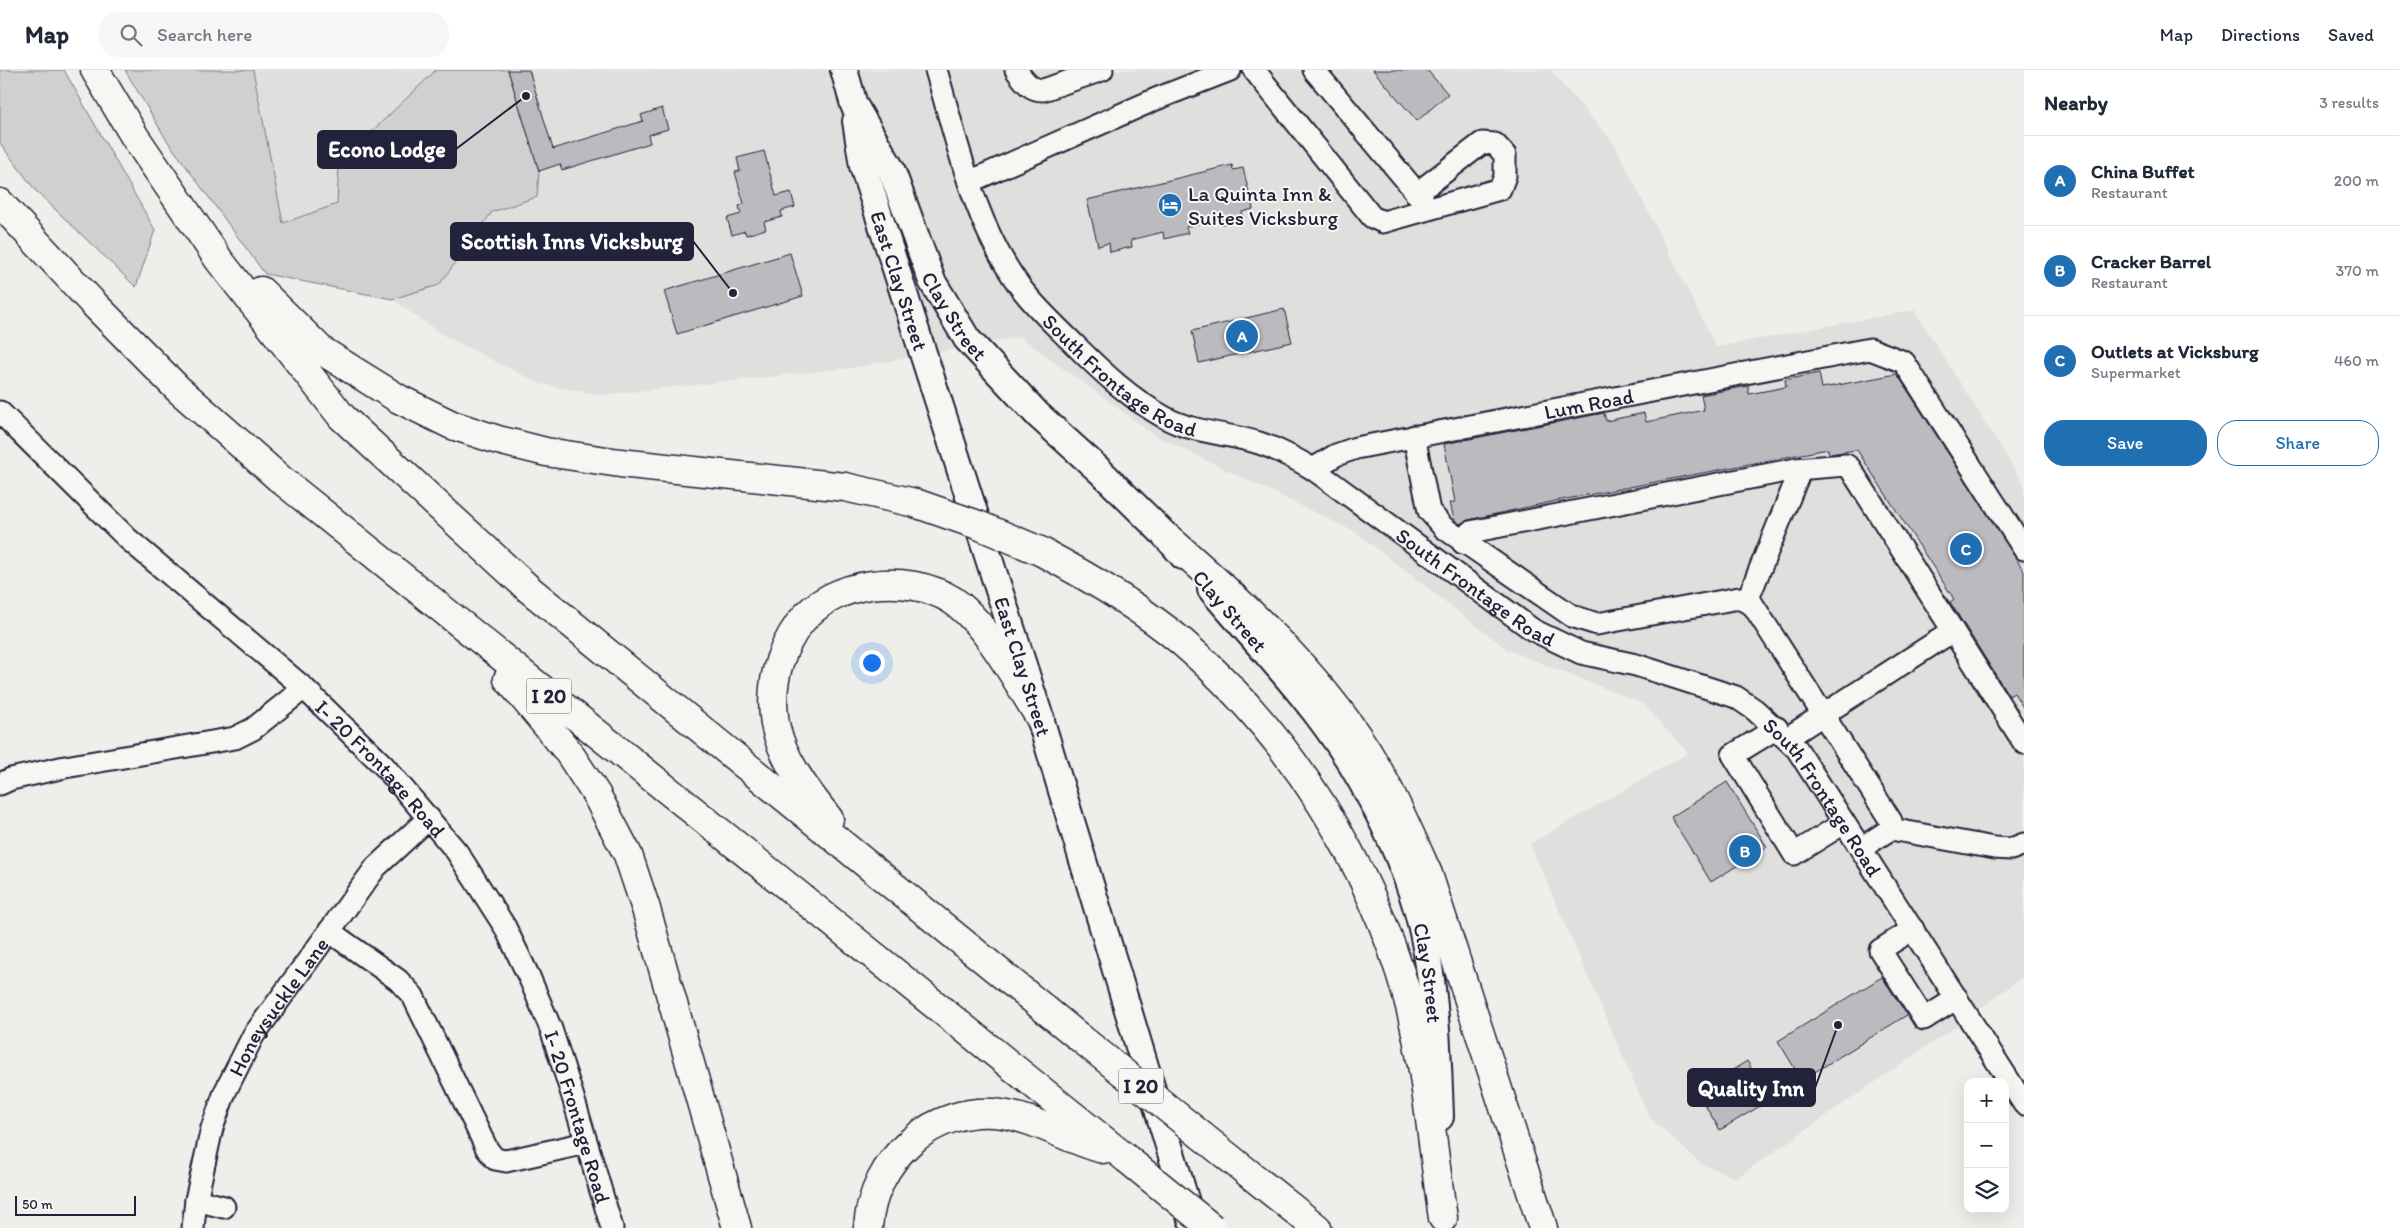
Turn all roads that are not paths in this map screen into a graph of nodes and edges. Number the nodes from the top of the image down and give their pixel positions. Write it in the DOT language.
graph roads {
  1 [pos="95,70"];
  2 [pos="844,70"];
  3 [pos="936,70"];
  4 [pos="1016,70"];
  5 [pos="1102,70"];
  6 [pos="1230,70"];
  7 [pos="1254,70"];
  8 [pos="1314,70"];
  9 [pos="1193,77"];
  10 [pos="854,105"];
  11 [pos="970,182"];
  12 [pos="0,203"];
  13 [pos="219,260"];
  14 [pos="0,412"];
  15 [pos="1414,436"];
  16 [pos="1796,468"];
  17 [pos="1313,469"];
  18 [pos="1168,538"];
  19 [pos="1463,543"];
  20 [pos="2024,549"];
  21 [pos="1747,601"];
  22 [pos="465,628"];
  23 [pos="1953,631"];
  24 [pos="304,688"];
  25 [pos="1825,714"];
  26 [pos="1040,718"];
  27 [pos="1782,733"];
  28 [pos="2024,743"];
  29 [pos="0,784"];
  30 [pos="429,818"];
  31 [pos="1844,823"];
  32 [pos="1890,828"];
  33 [pos="2024,844"];
  34 [pos="1861,848"];
  35 [pos="859,858"];
  36 [pos="1913,929"];
  37 [pos="329,931"];
  38 [pos="1957,998"];
  39 [pos="2024,1104"];
  40 [pos="586,1143"];
  41 [pos="1124,1156"];
  42 [pos="196,1200"];
  43 [pos="224,1207"];
  44 [pos="1443,1223"];
  45 [pos="193,1228"];
  46 [pos="612,1228"];
  47 [pos="737,1228"];
  48 [pos="868,1228"];
  49 [pos="1194,1228"];
  50 [pos="1212,1228"];
  51 [pos="1317,1228"];
  52 [pos="1543,1228"];
  1 -- 13 [label="highway, I 20"];
  2 -- 10 [label="main road, Clay Street"];
  3 -- 11 [label="street, South Frontage Road"];
  4 -- 5 [label="street"];
  6 -- 9 [label="street"];
  7 -- 8 [label="street"];
  9 -- 11 [label="street"];
  10 -- 18 [label="main road, Clay Street"];
  10 -- 26 [label="main road, East Clay Street"];
  11 -- 17 [label="street, South Frontage Road"];
  12 -- 22 [label="highway, I 20"];
  13 -- 35 [label="highway, I 20"];
  13 -- 44 [label="highway, bridge"];
  14 -- 24 [label="street, I- 20 Frontage Road"];
  15 -- 17 [label="street, Lum Road"];
  15 -- 19 [label="street"];
  15 -- 20 [label="street, Lum Road"];
  16 -- 19 [label="street"];
  16 -- 21 [label="street"];
  16 -- 23 [label="street"];
  17 -- 27 [label="street, South Frontage Road"];
  18 -- 44 [label="main road, Clay Street"];
  18 -- 52 [label="highway"];
  19 -- 21 [label="street"];
  21 -- 25 [label="street"];
  22 -- 41 [label="highway, I 20"];
  22 -- 47 [label="highway"];
  23 -- 25 [label="street"];
  23 -- 28 [label="street"];
  24 -- 29 [label="street"];
  24 -- 30 [label="street, I- 20 Frontage Road"];
  25 -- 27 [label="street"];
  25 -- 32 [label="street"];
  26 -- 35 [label="highway"];
  26 -- 49 [label="main road, East Clay Street"];
  27 -- 31 [label="street, South Frontage Road"];
  27 -- 31 [label="street"];
  30 -- 37 [label="street, Honeysuckle Lane"];
  30 -- 40 [label="street, I- 20 Frontage Road"];
  31 -- 34 [label="street, South Frontage Road"];
  32 -- 33 [label="street"];
  32 -- 34 [label="street"];
  34 -- 36 [label="street, South Frontage Road"];
  35 -- 51 [label="highway, I 20, bridge"];
  36 -- 38 [label="street, South Frontage Road"];
  36 -- 38 [label="street"];
  37 -- 40 [label="street"];
  37 -- 42 [label="street, Honeysuckle Lane"];
  38 -- 39 [label="street, South Frontage Road"];
  40 -- 46 [label="street, I- 20 Frontage Road"];
  41 -- 48 [label="highway"];
  41 -- 50 [label="highway, I 20, bridge"];
  42 -- 43 [label="street"];
  42 -- 45 [label="street, Honeysuckle Lane"];
}
